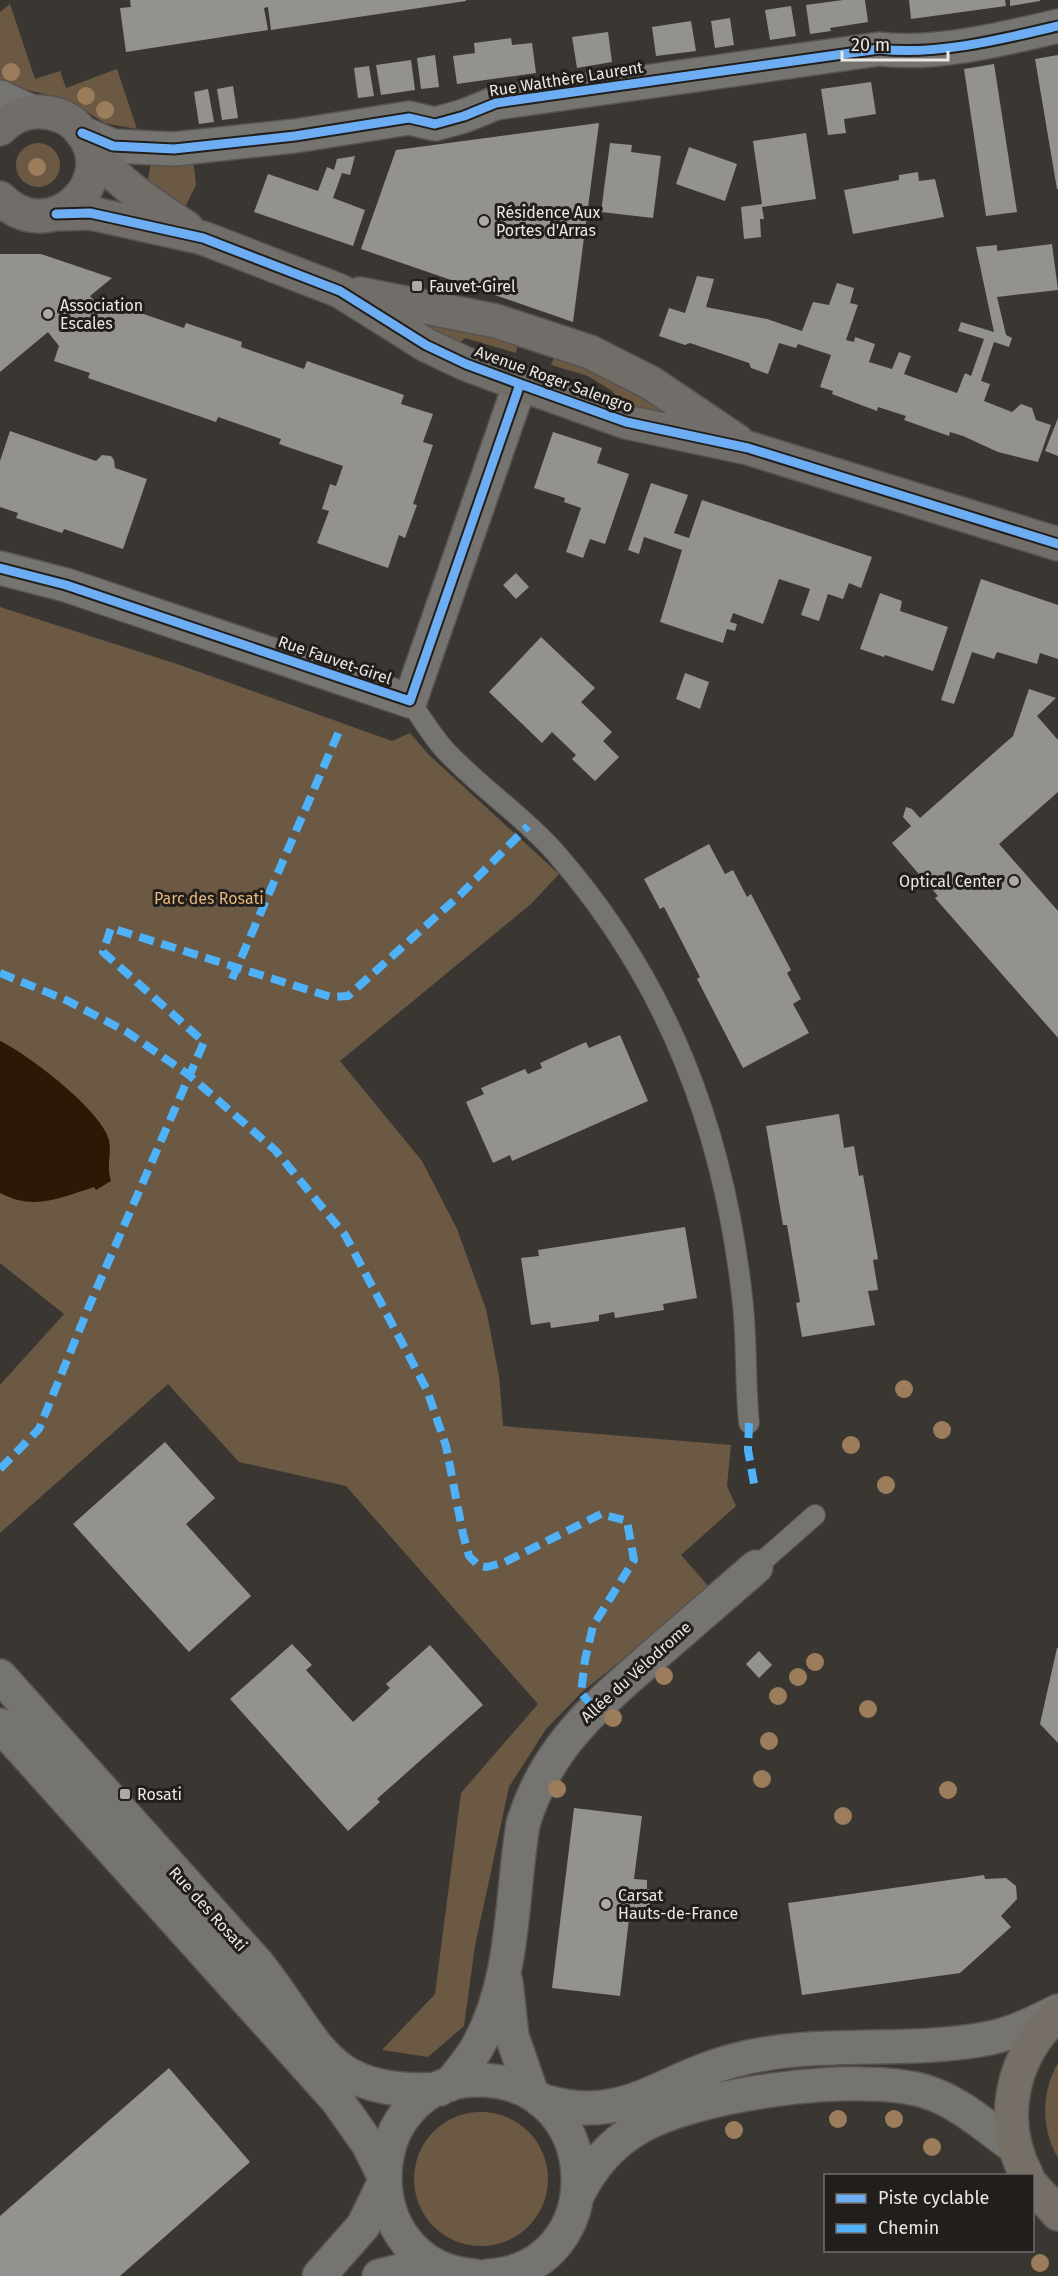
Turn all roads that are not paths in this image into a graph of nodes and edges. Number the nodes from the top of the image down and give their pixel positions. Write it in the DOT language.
graph roads {
  1 [pos="1058,26"];
  2 [pos="0,97"];
  3 [pos="32,112"];
  4 [pos="0,129"];
  5 [pos="85,139"];
  6 [pos="5,206"];
  7 [pos="56,214"];
  8 [pos="204,238"];
  9 [pos="340,291"];
  10 [pos="520,384"];
  11 [pos="748,448"];
  12 [pos="1058,544"];
  13 [pos="0,568"];
  14 [pos="410,701"];
  15 [pos="749,1423"];
  16 [pos="815,1515"];
  17 [pos="756,1567"];
  18 [pos="0,1676"];
  19 [pos="0,1725"];
  20 [pos="505,1969"];
  21 [pos="1058,2012"];
  22 [pos="444,2087"];
  23 [pos="536,2097"];
  24 [pos="1022,2162"];
  25 [pos="383,2179"];
  26 [pos="1034,2187"];
  27 [pos="578,2194"];
  28 [pos="1058,2214"];
  29 [pos="557,2241"];
  30 [pos="456,2273"];
  31 [pos="319,2276"];
  32 [pos="379,2276"];
  33 [pos="488,2276"];
  34 [pos="544,2276"];
  1 -- 5 [label="street, Rue Walthère Laurent"];
  2 -- 3 [label="street"];
  3 -- 4 [label="street"];
  3 -- 5 [label="street, Avenue Roger Salengro"];
  5 -- 7 [label="street"];
  5 -- 8 [label="street, Avenue Roger Salengro"];
  6 -- 7 [label="street, Avenue Roger Salengro"];
  7 -- 8 [label="street, Avenue Roger Salengro"];
  8 -- 9 [label="street, Avenue Roger Salengro"];
  9 -- 10 [label="street, Avenue Roger Salengro"];
  9 -- 11 [label="street, Avenue Roger Salengro"];
  10 -- 11 [label="street, Avenue Roger Salengro"];
  10 -- 14 [label="street, Rue Fauvet-Girel"];
  11 -- 12 [label="street, Avenue Roger Salengro"];
  13 -- 14 [label="street, Rue Fauvet-Girel"];
  14 -- 15 [label="lane"];
  16 -- 17 [label="lane"];
  17 -- 20 [label="street, Allée du Vélodrome"];
  18 -- 22 [label="street, Rue des Rosati"];
  19 -- 25 [label="street, Rue des Rosati"];
  20 -- 22 [label="street, Allée du Vélodrome"];
  20 -- 23 [label="street, Allée du Vélodrome"];
  21 -- 23 [label="street, Rue des Rosati"];
  21 -- 24 [label="main road"];
  22 -- 23 [label="street, Rue des Rosati"];
  22 -- 25 [label="street"];
  23 -- 27 [label="street"];
  24 -- 27 [label="street"];
  25 -- 30 [label="street, Rue des Rosati"];
  25 -- 31 [label="street"];
  26 -- 28 [label="main road"];
  27 -- 29 [label="street"];
  29 -- 33 [label="street"];
  29 -- 34 [label="street"];
  30 -- 32 [label="street"];
}
